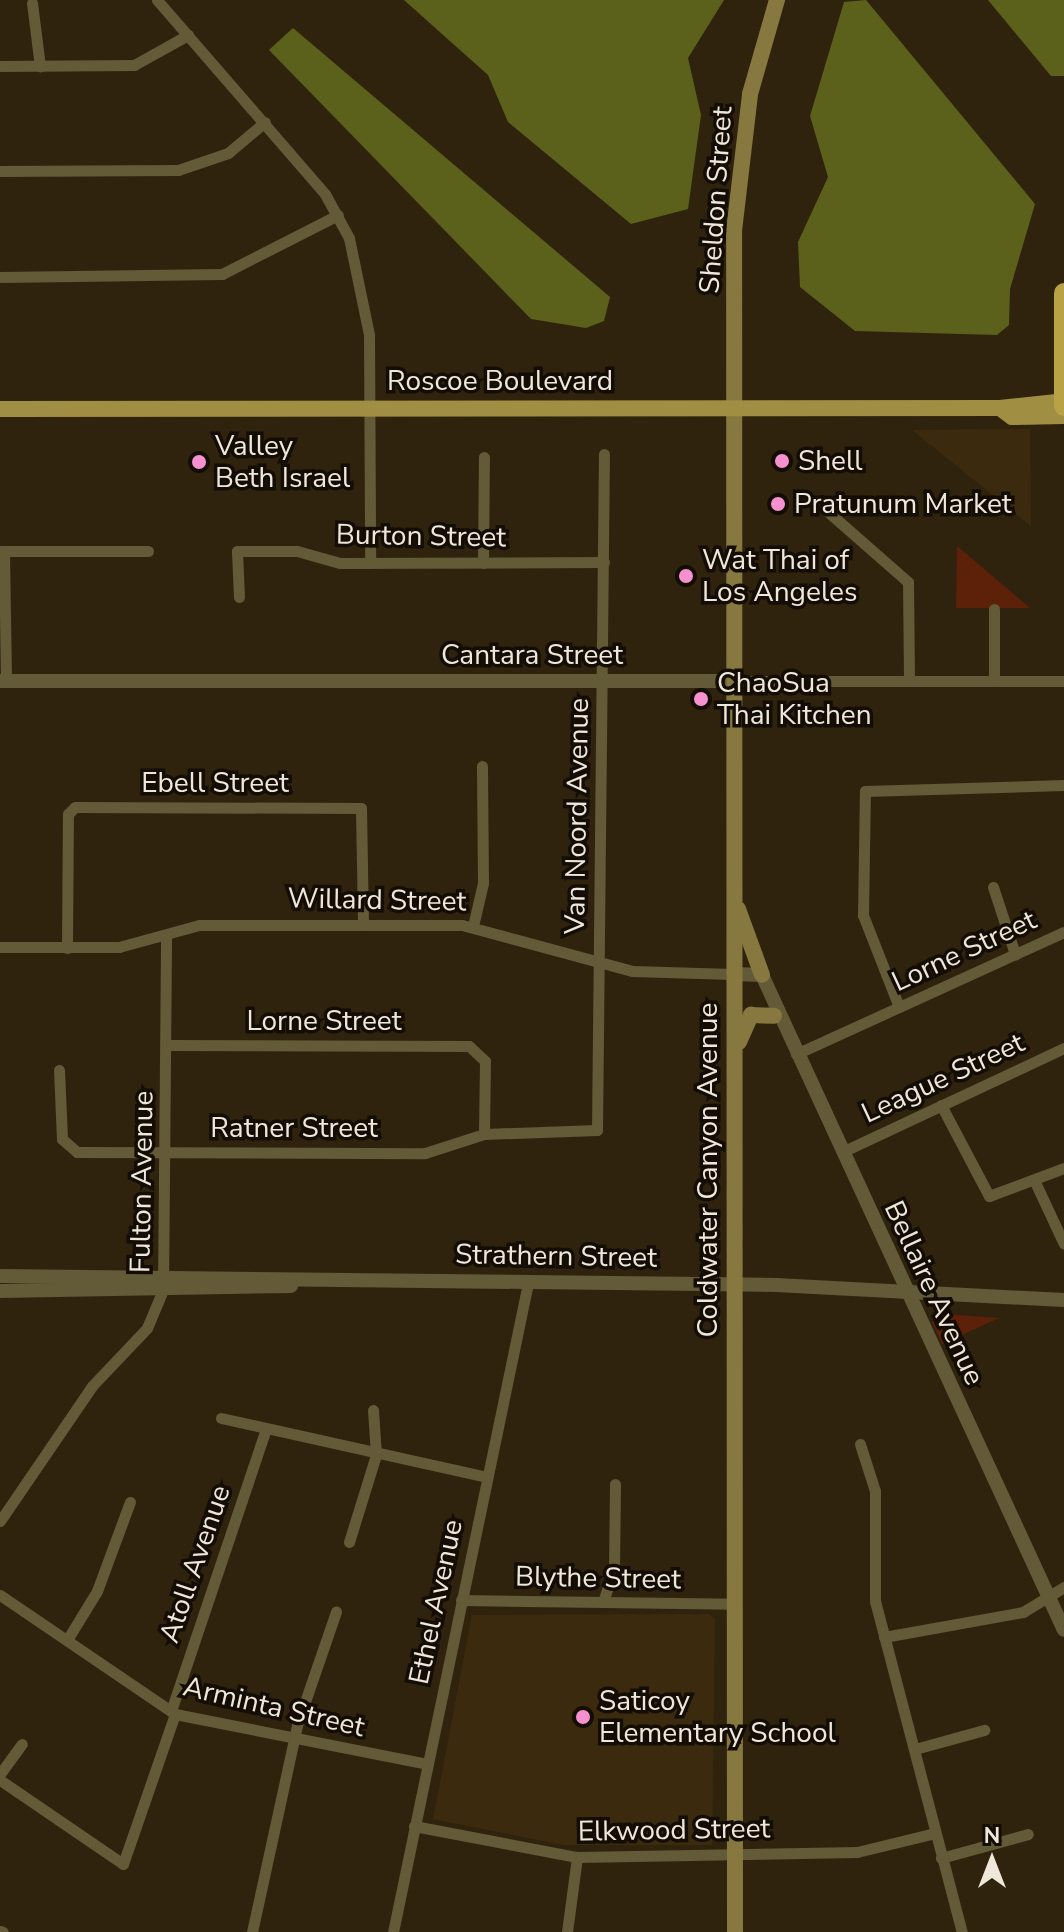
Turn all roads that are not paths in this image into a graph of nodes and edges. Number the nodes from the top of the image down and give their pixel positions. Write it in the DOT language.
graph roads {
  1 [pos="157,0"];
  2 [pos="777,0"];
  3 [pos="32,3"];
  4 [pos="188,35"];
  5 [pos="0,66"];
  6 [pos="40,66"];
  7 [pos="265,122"];
  8 [pos="0,171"];
  9 [pos="338,215"];
  10 [pos="0,277"];
  11 [pos="1064,293"];
  12 [pos="1063,406"];
  13 [pos="369,408"];
  14 [pos="733,408"];
  15 [pos="0,409"];
  16 [pos="604,454"];
  17 [pos="484,457"];
  18 [pos="826,510"];
  19 [pos="2,551"];
  20 [pos="148,551"];
  21 [pos="604,562"];
  22 [pos="370,563"];
  23 [pos="483,563"];
  24 [pos="239,597"];
  25 [pos="994,609"];
  26 [pos="3,681"];
  27 [pos="604,681"];
  28 [pos="733,681"];
  29 [pos="909,681"];
  30 [pos="994,681"];
  31 [pos="1064,681"];
  32 [pos="482,766"];
  33 [pos="1064,785"];
  34 [pos="993,887"];
  35 [pos="733,897"];
  36 [pos="363,923"];
  37 [pos="473,926"];
  38 [pos="1064,932"];
  39 [pos="166,935"];
  40 [pos="0,947"];
  41 [pos="67,948"];
  42 [pos="1015,954"];
  43 [pos="598,962"];
  44 [pos="733,974"];
  45 [pos="762,975"];
  46 [pos="899,1007"];
  47 [pos="774,1016"];
  48 [pos="168,1045"];
  49 [pos="1064,1048"];
  50 [pos="796,1054"];
  51 [pos="733,1063"];
  52 [pos="59,1070"];
  53 [pos="941,1105"];
  54 [pos="597,1130"];
  55 [pos="484,1134"];
  56 [pos="168,1152"];
  57 [pos="842,1152"];
  58 [pos="1064,1168"];
  59 [pos="1035,1182"];
  60 [pos="1064,1244"];
  61 [pos="0,1276"];
  62 [pos="164,1283"];
  63 [pos="528,1283"];
  64 [pos="734,1284"];
  65 [pos="0,1291"];
  66 [pos="904,1293"];
  67 [pos="1064,1300"];
  68 [pos="373,1410"];
  69 [pos="221,1418"];
  70 [pos="265,1432"];
  71 [pos="860,1444"];
  72 [pos="376,1455"];
  73 [pos="487,1477"];
  74 [pos="615,1484"];
  75 [pos="130,1502"];
  76 [pos="0,1521"];
  77 [pos="349,1542"];
  78 [pos="1064,1587"];
  79 [pos="0,1595"];
  80 [pos="1050,1599"];
  81 [pos="461,1600"];
  82 [pos="603,1602"];
  83 [pos="735,1604"];
  84 [pos="336,1612"];
  85 [pos="1064,1630"];
  86 [pos="884,1637"];
  87 [pos="67,1640"];
  88 [pos="173,1712"];
  89 [pos="984,1730"];
  90 [pos="296,1739"];
  91 [pos="22,1744"];
  92 [pos="915,1749"];
  93 [pos="427,1764"];
  94 [pos="0,1777"];
  95 [pos="414,1826"];
  96 [pos="935,1833"];
  97 [pos="1028,1834"];
  98 [pos="735,1854"];
  99 [pos="577,1857"];
  100 [pos="941,1858"];
  101 [pos="252,1932"];
  102 [pos="393,1932"];
  103 [pos="567,1932"];
  104 [pos="735,1932"];
  105 [pos="962,1932"];
  1 -- 4 [label="street"];
  2 -- 14 [label="main road, Sheldon Street"];
  3 -- 6 [label="street"];
  4 -- 6 [label="street"];
  4 -- 7 [label="street"];
  5 -- 6 [label="street"];
  7 -- 8 [label="street"];
  7 -- 9 [label="street"];
  9 -- 10 [label="street"];
  9 -- 13 [label="street"];
  11 -- 12 [label="highway"];
  12 -- 14 [label="main road, Roscoe Boulevard"];
  13 -- 14 [label="main road, Roscoe Boulevard"];
  13 -- 15 [label="main road, Roscoe Boulevard"];
  13 -- 22 [label="street"];
  14 -- 28 [label="main road, Coldwater Canyon Avenue"];
  16 -- 21 [label="street, Van Noord Avenue"];
  17 -- 23 [label="street"];
  18 -- 29 [label="street"];
  19 -- 20 [label="street"];
  19 -- 26 [label="street"];
  21 -- 23 [label="street, Burton Street"];
  21 -- 27 [label="street, Van Noord Avenue"];
  22 -- 23 [label="street, Burton Street"];
  22 -- 24 [label="street, Burton Street"];
  25 -- 30 [label="street"];
  26 -- 27 [label="street, Cantara Street"];
  27 -- 28 [label="street, Cantara Street"];
  27 -- 43 [label="street, Van Noord Avenue"];
  28 -- 29 [label="street, Cantara Street"];
  28 -- 35 [label="main road, Coldwater Canyon Avenue"];
  29 -- 30 [label="street, Cantara Street"];
  30 -- 31 [label="street, Cantara Street"];
  32 -- 37 [label="street"];
  33 -- 46 [label="street"];
  34 -- 42 [label="street"];
  35 -- 44 [label="main road, Coldwater Canyon Avenue"];
  35 -- 45 [label="main road"];
  36 -- 37 [label="street, Willard Street"];
  36 -- 39 [label="street, Willard Street"];
  36 -- 41 [label="street, Ebell Street"];
  37 -- 43 [label="street, Willard Street"];
  38 -- 42 [label="street, Lorne Street"];
  39 -- 41 [label="street, Willard Street"];
  39 -- 48 [label="street, Fulton Avenue"];
  40 -- 41 [label="street, Willard Street"];
  42 -- 46 [label="street, Lorne Street"];
  43 -- 44 [label="street, Willard Street"];
  43 -- 54 [label="street, Van Noord Avenue"];
  44 -- 45 [label="street"];
  44 -- 47 [label="street"];
  44 -- 51 [label="main road, Coldwater Canyon Avenue"];
  45 -- 50 [label="street, Bellaire Avenue"];
  46 -- 50 [label="street, Lorne Street"];
  47 -- 50 [label="street"];
  47 -- 51 [label="main road"];
  48 -- 55 [label="street, Lorne Street"];
  48 -- 56 [label="street, Fulton Avenue"];
  49 -- 53 [label="street, League Street"];
  50 -- 57 [label="street, Bellaire Avenue"];
  51 -- 64 [label="main road, Coldwater Canyon Avenue"];
  52 -- 56 [label="street, Ratner Street"];
  53 -- 57 [label="street, League Street"];
  53 -- 59 [label="street"];
  54 -- 55 [label="street, Ratner Street"];
  55 -- 56 [label="street, Ratner Street"];
  56 -- 62 [label="street, Fulton Avenue"];
  57 -- 66 [label="street, Bellaire Avenue"];
  58 -- 59 [label="street"];
  59 -- 60 [label="street"];
  61 -- 62 [label="street, Strathern Street"];
  62 -- 63 [label="street, Strathern Street"];
  62 -- 65 [label="street, Strathern Street"];
  62 -- 76 [label="street, Fulton Avenue"];
  63 -- 64 [label="street, Strathern Street"];
  63 -- 73 [label="street, Ethel Avenue"];
  64 -- 66 [label="street, Strathern Street"];
  64 -- 83 [label="main road, Coldwater Canyon Avenue"];
  66 -- 67 [label="street, Strathern Street"];
  66 -- 80 [label="street, Bellaire Avenue"];
  68 -- 72 [label="street"];
  69 -- 70 [label="street"];
  70 -- 72 [label="street"];
  70 -- 88 [label="street, Atoll Avenue"];
  71 -- 86 [label="street"];
  72 -- 73 [label="street"];
  72 -- 77 [label="street"];
  73 -- 81 [label="street, Ethel Avenue"];
  74 -- 82 [label="street"];
  75 -- 87 [label="street"];
  78 -- 80 [label="street"];
  79 -- 87 [label="street, Arminta Street"];
  80 -- 85 [label="street, Bellaire Avenue"];
  80 -- 86 [label="street"];
  81 -- 82 [label="street, Blythe Street"];
  81 -- 93 [label="street, Ethel Avenue"];
  82 -- 83 [label="street, Blythe Street"];
  83 -- 98 [label="main road, Coldwater Canyon Avenue"];
  84 -- 90 [label="street"];
  86 -- 92 [label="street"];
  87 -- 88 [label="street, Arminta Street"];
  88 -- 90 [label="street, Arminta Street"];
  88 -- 94 [label="street, Atoll Avenue"];
  89 -- 92 [label="street"];
  90 -- 93 [label="street, Arminta Street"];
  90 -- 101 [label="street"];
  91 -- 94 [label="street"];
  92 -- 96 [label="street"];
  93 -- 95 [label="street, Ethel Avenue"];
  95 -- 99 [label="street, Elkwood Street"];
  95 -- 102 [label="street, Ethel Avenue"];
  96 -- 98 [label="street, Elkwood Street"];
  96 -- 100 [label="street"];
  97 -- 100 [label="street"];
  98 -- 99 [label="street, Elkwood Street"];
  98 -- 104 [label="main road, Coldwater Canyon Avenue"];
  99 -- 103 [label="street"];
  100 -- 105 [label="street"];
}
